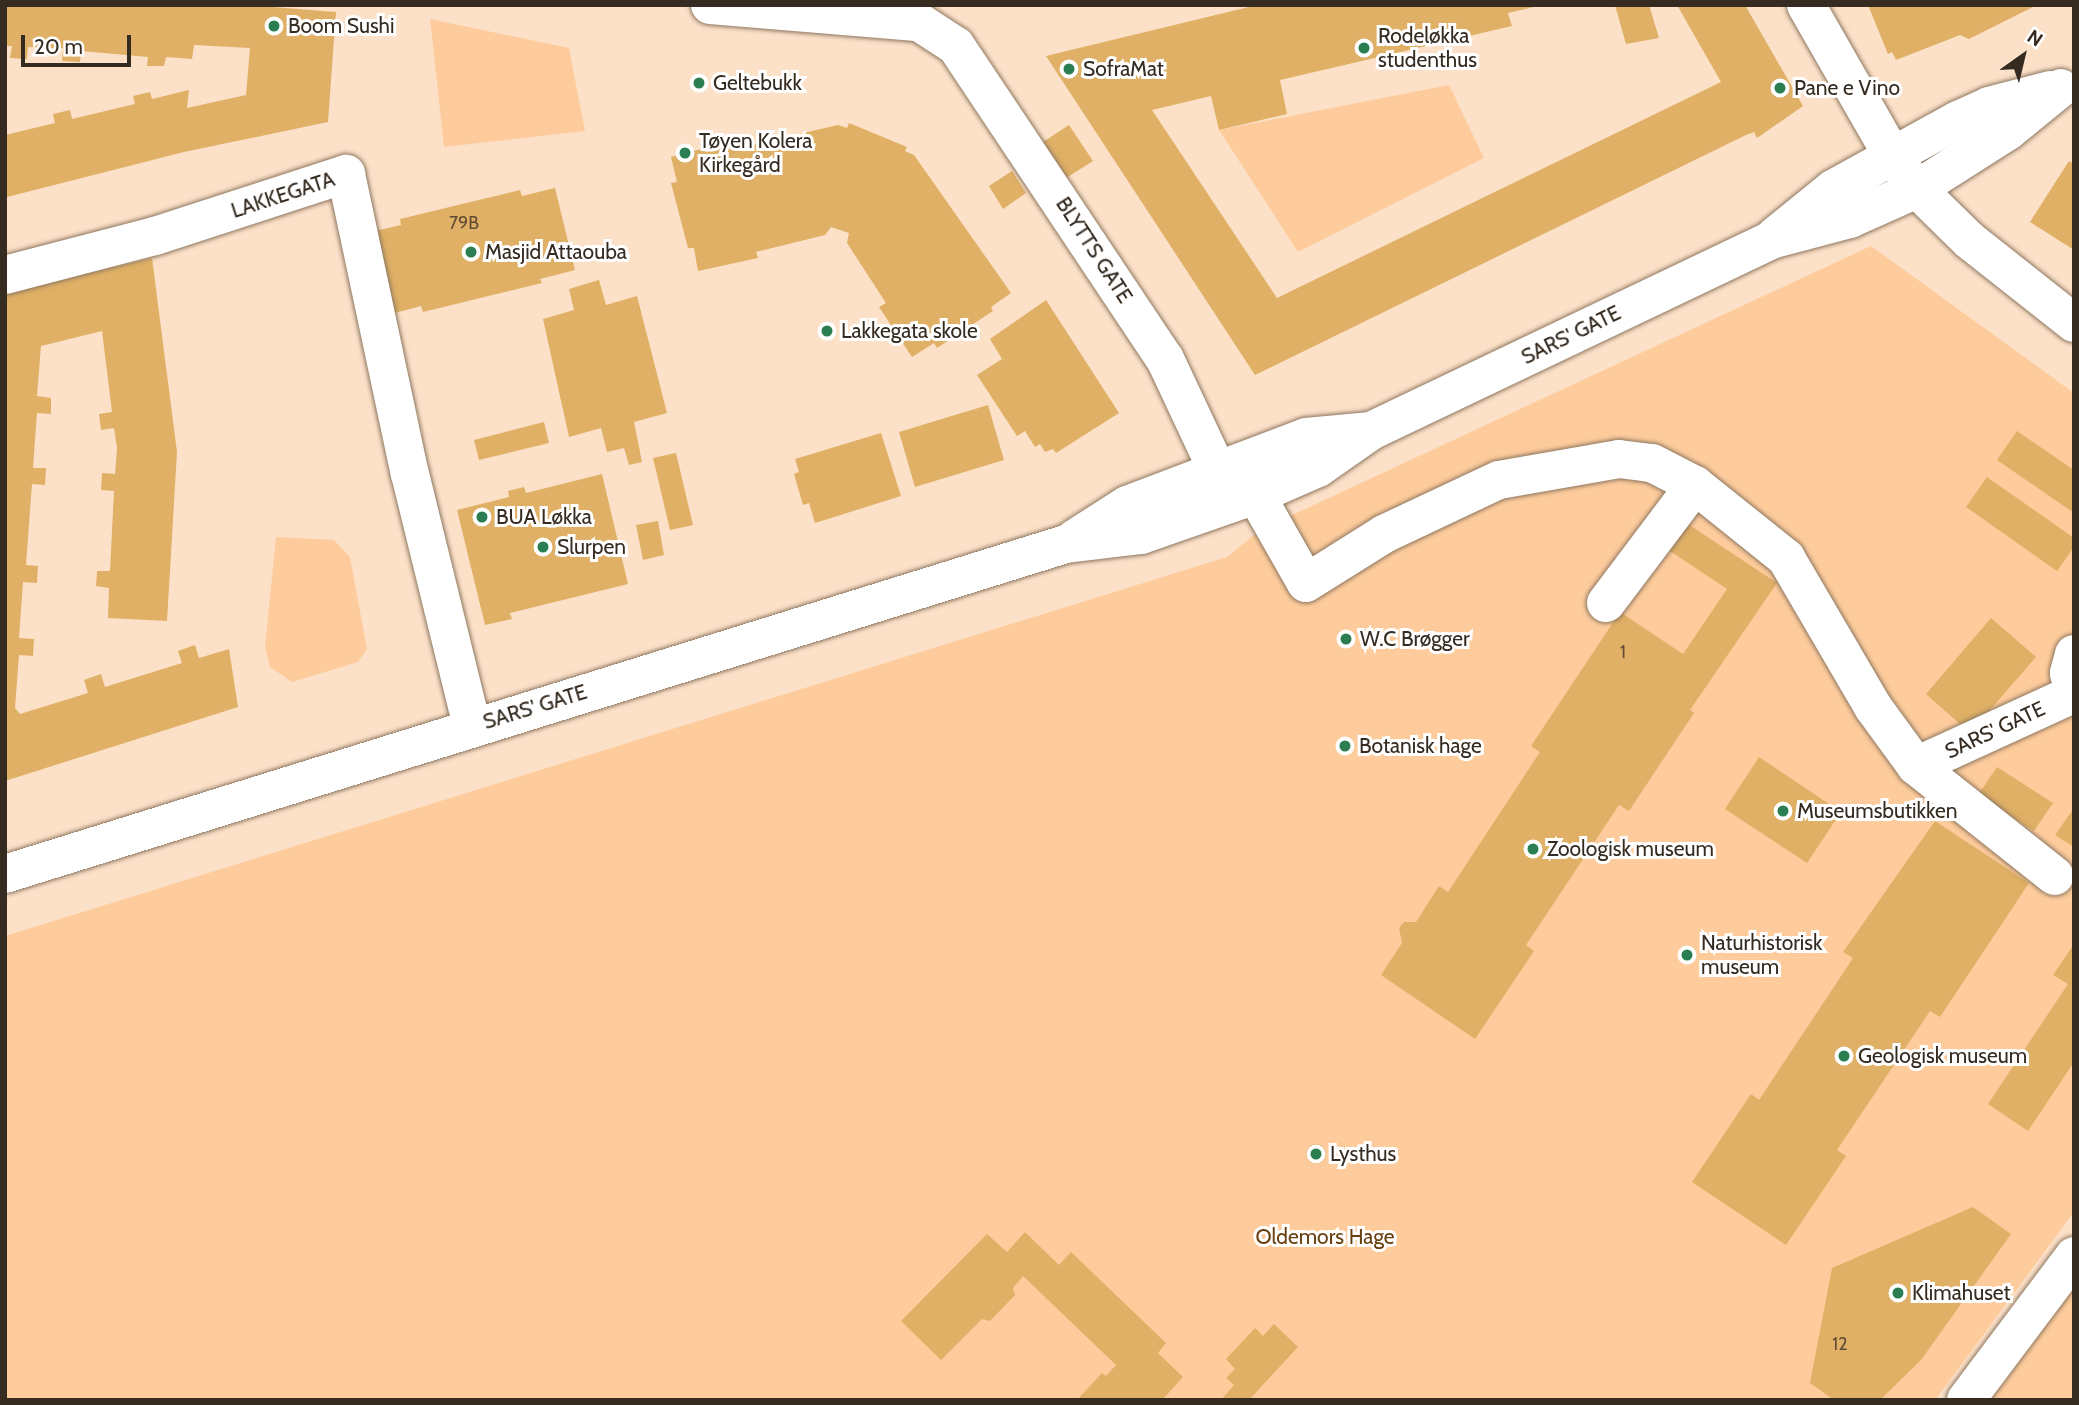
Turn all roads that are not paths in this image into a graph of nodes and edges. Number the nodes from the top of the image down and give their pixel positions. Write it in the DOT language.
graph roads {
  1 [pos="710,5"];
  2 [pos="1806,5"];
  3 [pos="2067,85"];
  4 [pos="1893,157"];
  5 [pos="1917,189"];
  6 [pos="1771,240"];
  7 [pos="5,275"];
  8 [pos="2074,323"];
  9 [pos="1695,485"];
  10 [pos="1236,490"];
  11 [pos="1606,604"];
  12 [pos="2074,654"];
  13 [pos="2074,694"];
  14 [pos="472,727"];
  15 [pos="1916,766"];
  16 [pos="5,874"];
  17 [pos="2055,876"];
  18 [pos="2074,1256"];
  19 [pos="1966,1400"];
  1 -- 10 [label="main road, BLYTTS GATE"];
  2 -- 4 [label="main road"];
  3 -- 4 [label="main road, SARS' GATE"];
  3 -- 5 [label="main road, SARS' GATE"];
  4 -- 5 [label="main road"];
  4 -- 6 [label="main road, SARS' GATE"];
  5 -- 6 [label="main road, SARS' GATE"];
  5 -- 8 [label="main road"];
  6 -- 10 [label="main road, SARS' GATE"];
  7 -- 14 [label="main road, LAKKEGATA"];
  9 -- 10 [label="main road, BLYTTS GATE"];
  9 -- 11 [label="main road"];
  9 -- 15 [label="main road"];
  10 -- 14 [label="main road, SARS' GATE"];
  12 -- 13 [label="main road, SARS' GATE"];
  13 -- 15 [label="main road, SARS' GATE"];
  14 -- 16 [label="main road, SARS' GATE"];
  15 -- 17 [label="main road"];
  18 -- 19 [label="main road"];
}
